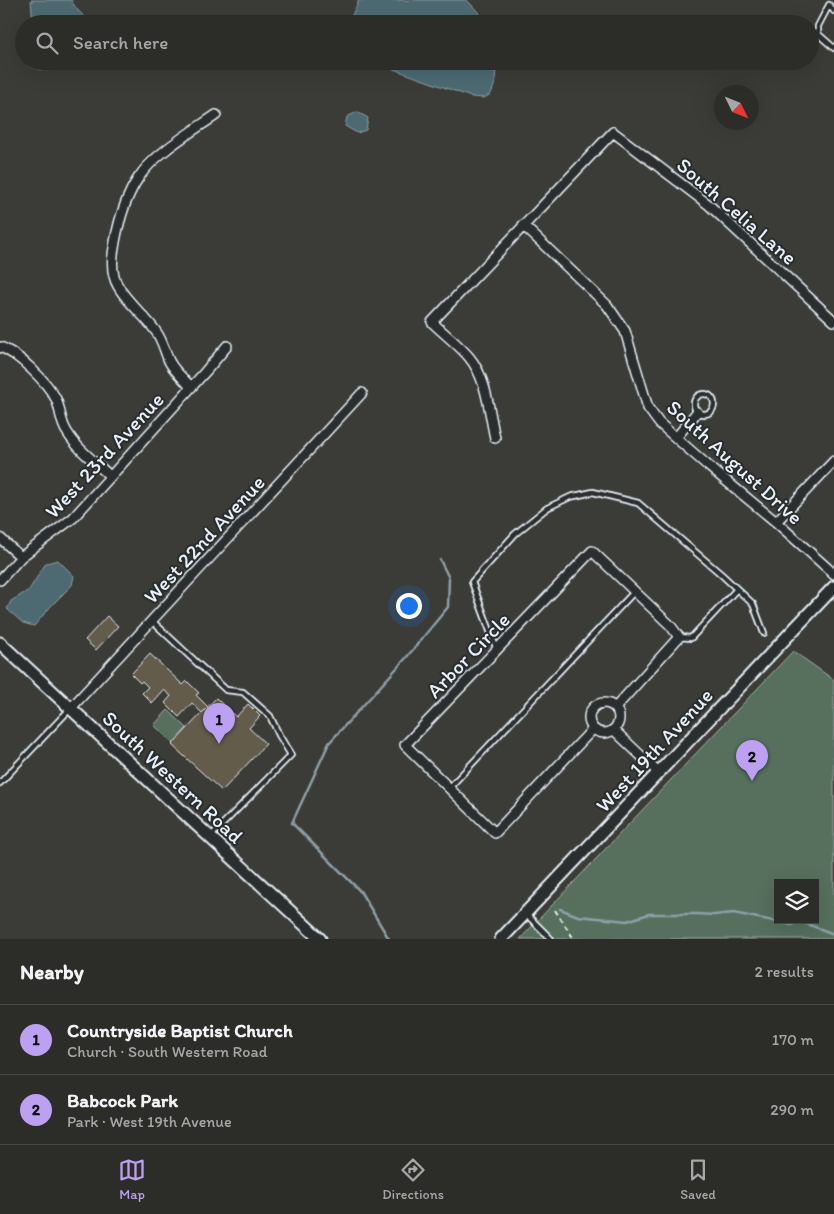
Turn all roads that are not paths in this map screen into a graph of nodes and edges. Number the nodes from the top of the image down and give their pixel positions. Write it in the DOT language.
graph roads {
  1 [pos="830,2"];
  2 [pos="834,11"];
  3 [pos="819,24"];
  4 [pos="819,35"];
  5 [pos="834,48"];
  6 [pos="216,115"];
  7 [pos="524,225"];
  8 [pos="834,321"];
  9 [pos="227,346"];
  10 [pos="0,347"];
  11 [pos="192,387"];
  12 [pos="362,393"];
  13 [pos="697,412"];
  14 [pos="495,438"];
  15 [pos="676,438"];
  16 [pos="834,461"];
  17 [pos="110,476"];
  18 [pos="776,522"];
  19 [pos="0,538"];
  20 [pos="21,557"];
  21 [pos="834,574"];
  22 [pos="0,580"];
  23 [pos="834,586"];
  24 [pos="737,589"];
  25 [pos="635,591"];
  26 [pos="152,621"];
  27 [pos="764,633"];
  28 [pos="679,638"];
  29 [pos="0,643"];
  30 [pos="497,650"];
  31 [pos="70,708"];
  32 [pos="615,708"];
  33 [pos="592,729"];
  34 [pos="614,730"];
  35 [pos="659,772"];
  36 [pos="0,783"];
  37 [pos="449,788"];
  38 [pos="210,837"];
  39 [pos="525,913"];
  40 [pos="320,939"];
  41 [pos="501,939"];
  42 [pos="551,939"];
  1 -- 2 [label="lane"];
  1 -- 3 [label="lane"];
  4 -- 5 [label="lane"];
  6 -- 11 [label="street"];
  7 -- 8 [label="street, South Celia Lane"];
  7 -- 14 [label="street"];
  7 -- 15 [label="street, South August Drive"];
  9 -- 11 [label="street, West 23rd Avenue"];
  10 -- 17 [label="street"];
  11 -- 17 [label="street, West 23rd Avenue"];
  12 -- 26 [label="street, West 22nd Avenue"];
  13 -- 13 [label="lane"];
  13 -- 15 [label="street"];
  15 -- 18 [label="street, South August Drive"];
  16 -- 18 [label="street"];
  17 -- 20 [label="street, West 23rd Avenue"];
  18 -- 21 [label="street, South August Drive"];
  19 -- 20 [label="street"];
  20 -- 22 [label="street, West 23rd Avenue"];
  23 -- 35 [label="street, West 19th Avenue"];
  24 -- 27 [label="lane"];
  24 -- 28 [label="lane"];
  24 -- 30 [label="lane"];
  25 -- 28 [label="street, Arbor Circle"];
  25 -- 30 [label="street, Arbor Circle"];
  25 -- 37 [label="lane"];
  26 -- 31 [label="street, West 22nd Avenue"];
  26 -- 38 [label="lane"];
  28 -- 32 [label="street"];
  29 -- 31 [label="street, South Western Road"];
  30 -- 37 [label="street, Arbor Circle"];
  31 -- 36 [label="lane"];
  31 -- 38 [label="street, South Western Road"];
  32 -- 33 [label="street"];
  32 -- 34 [label="street"];
  33 -- 34 [label="street"];
  33 -- 37 [label="street, Arbor Circle"];
  34 -- 35 [label="street"];
  35 -- 39 [label="street, West 19th Avenue"];
  38 -- 40 [label="street, South Western Road"];
  39 -- 41 [label="street, West 19th Avenue"];
  39 -- 42 [label="lane"];
}
